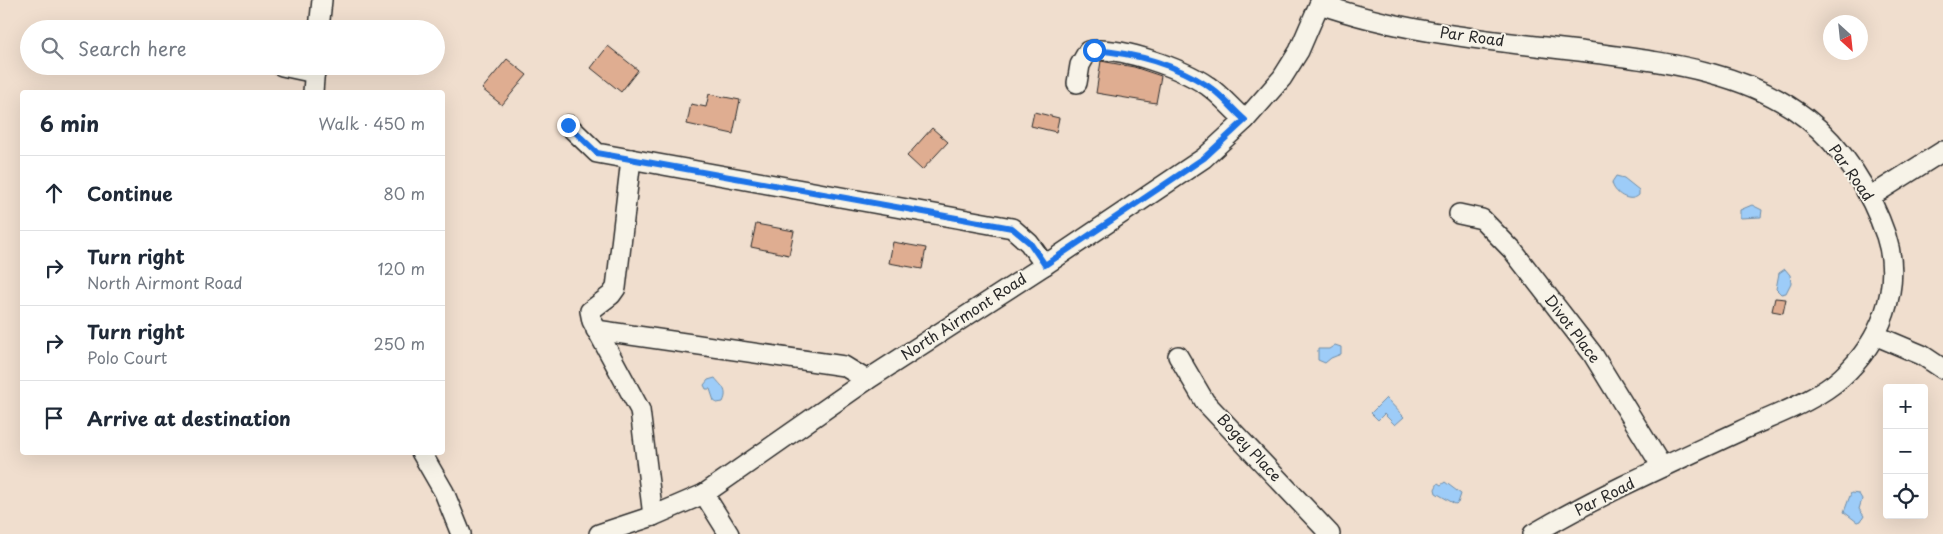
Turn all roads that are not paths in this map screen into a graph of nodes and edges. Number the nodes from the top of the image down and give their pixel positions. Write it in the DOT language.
graph roads {
  1 [pos="322,0"];
  2 [pos="1321,2"];
  3 [pos="320,20"];
  4 [pos="315,75"];
  5 [pos="1077,83"];
  6 [pos="313,90"];
  7 [pos="1245,120"];
  8 [pos="568,125"];
  9 [pos="1943,151"];
  10 [pos="631,159"];
  11 [pos="1870,197"];
  12 [pos="1459,214"];
  13 [pos="1045,265"];
  14 [pos="596,330"];
  15 [pos="1877,336"];
  16 [pos="1178,356"];
  17 [pos="1943,369"];
  18 [pos="867,380"];
  19 [pos="422,455"];
  20 [pos="1662,467"];
  21 [pos="704,494"];
  22 [pos="653,516"];
  23 [pos="461,534"];
  24 [pos="599,534"];
  25 [pos="729,534"];
  26 [pos="1330,534"];
  27 [pos="1533,534"];
  1 -- 3 [label="street"];
  2 -- 7 [label="street, North Airmont Road"];
  2 -- 11 [label="street, Par Road"];
  4 -- 6 [label="street"];
  5 -- 7 [label="street"];
  7 -- 13 [label="street, North Airmont Road"];
  8 -- 10 [label="street"];
  9 -- 11 [label="street"];
  10 -- 13 [label="street"];
  10 -- 14 [label="street"];
  11 -- 15 [label="street, Par Road"];
  12 -- 20 [label="street, Divot Place"];
  13 -- 18 [label="street, North Airmont Road"];
  14 -- 18 [label="street"];
  14 -- 22 [label="street"];
  15 -- 17 [label="street"];
  15 -- 20 [label="street, Par Road"];
  16 -- 26 [label="street, Bogey Place"];
  18 -- 21 [label="street, North Airmont Road"];
  19 -- 23 [label="street"];
  20 -- 27 [label="street, Par Road"];
  21 -- 22 [label="street, North Airmont Road"];
  21 -- 25 [label="street"];
  22 -- 24 [label="street, North Airmont Road"];
}
